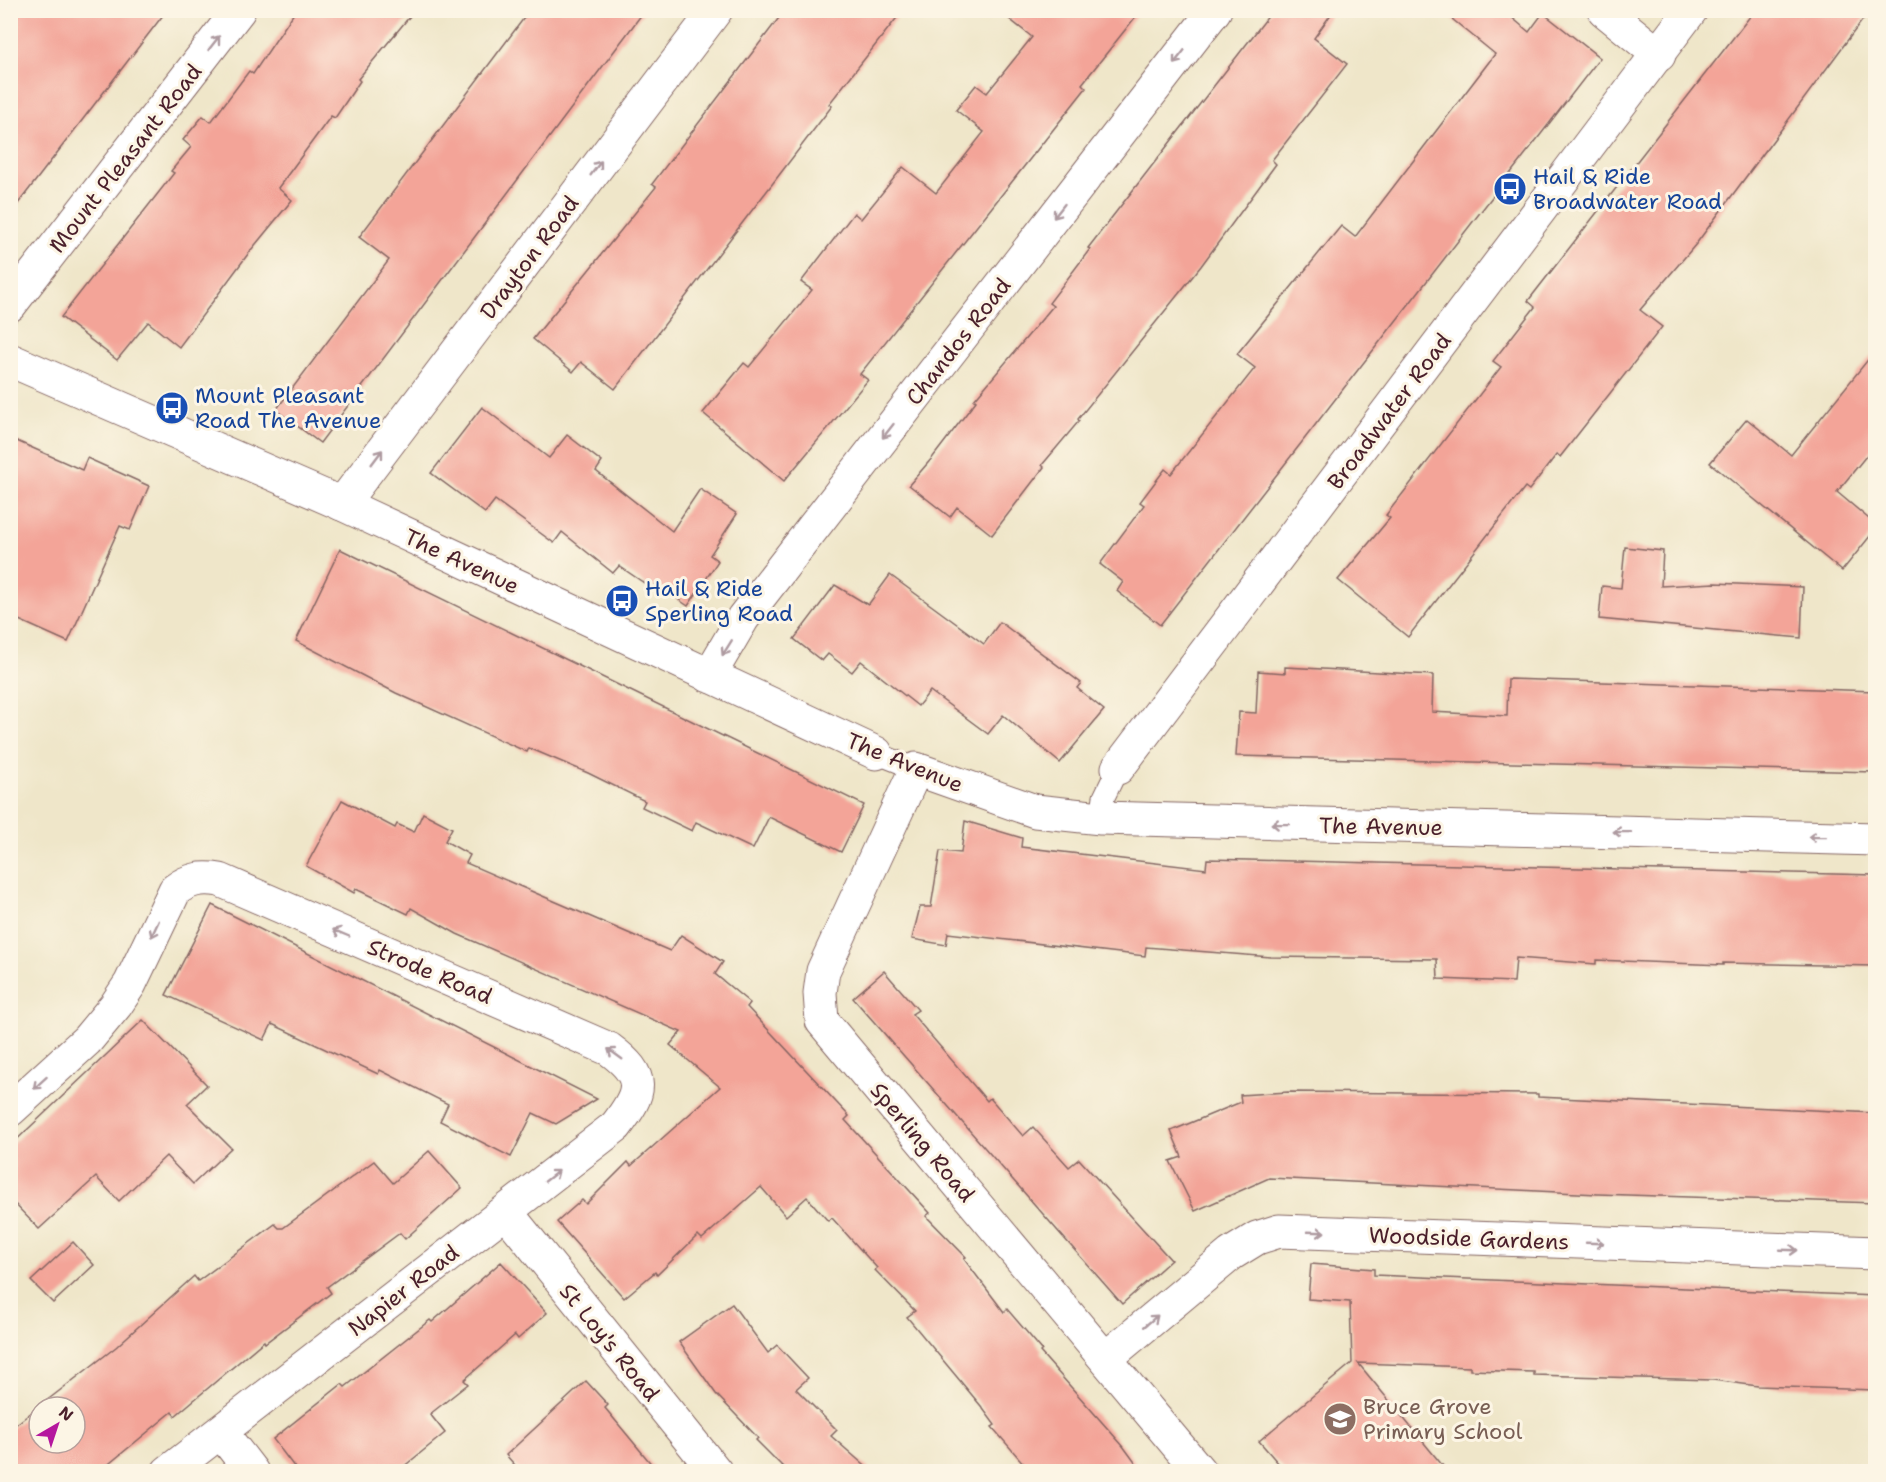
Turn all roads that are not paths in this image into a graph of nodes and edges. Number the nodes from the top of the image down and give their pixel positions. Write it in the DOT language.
graph roads {
  1 [pos="239,10"];
  2 [pos="716,10"];
  3 [pos="1215,10"];
  4 [pos="1604,10"];
  5 [pos="1691,10"];
  6 [pos="1659,55"];
  7 [pos="10,305"];
  8 [pos="10,360"];
  9 [pos="342,504"];
  10 [pos="709,676"];
  11 [pos="876,753"];
  12 [pos="1118,768"];
  13 [pos="916,769"];
  14 [pos="1101,818"];
  15 [pos="1875,839"];
  16 [pos="633,1104"];
  17 [pos="10,1110"];
  18 [pos="506,1212"];
  19 [pos="1875,1253"];
  20 [pos="1106,1358"];
  21 [pos="221,1432"];
  22 [pos="168,1472"];
  23 [pos="252,1472"];
  24 [pos="716,1472"];
  25 [pos="1200,1472"];
  7 -- 1 [label="street, Mount Pleasant Road, one-way"];
  9 -- 2 [label="street, Drayton Road, one-way"];
  3 -- 10 [label="street, Chandos Road, one-way"];
  4 -- 6 [label="street"];
  5 -- 6 [label="street, Broadwater Road"];
  6 -- 12 [label="street, Broadwater Road"];
  8 -- 9 [label="street, The Avenue"];
  9 -- 10 [label="street, The Avenue"];
  10 -- 11 [label="street, The Avenue"];
  11 -- 13 [label="lane, The Avenue"];
  12 -- 14 [label="lane, Broadwater Road"];
  13 -- 14 [label="street, The Avenue"];
  13 -- 20 [label="street, Sperling Road"];
  15 -- 14 [label="street, The Avenue, one-way"];
  16 -- 17 [label="street, Strode Road, one-way"];
  18 -- 16 [label="street, Napier Road, one-way"];
  18 -- 21 [label="street, Napier Road"];
  18 -- 24 [label="street, St Loy's Road"];
  20 -- 19 [label="street, Woodside Gardens, one-way"];
  20 -- 25 [label="street, Sperling Road"];
  21 -- 22 [label="street, Napier Road"];
  21 -- 23 [label="street"];
}
